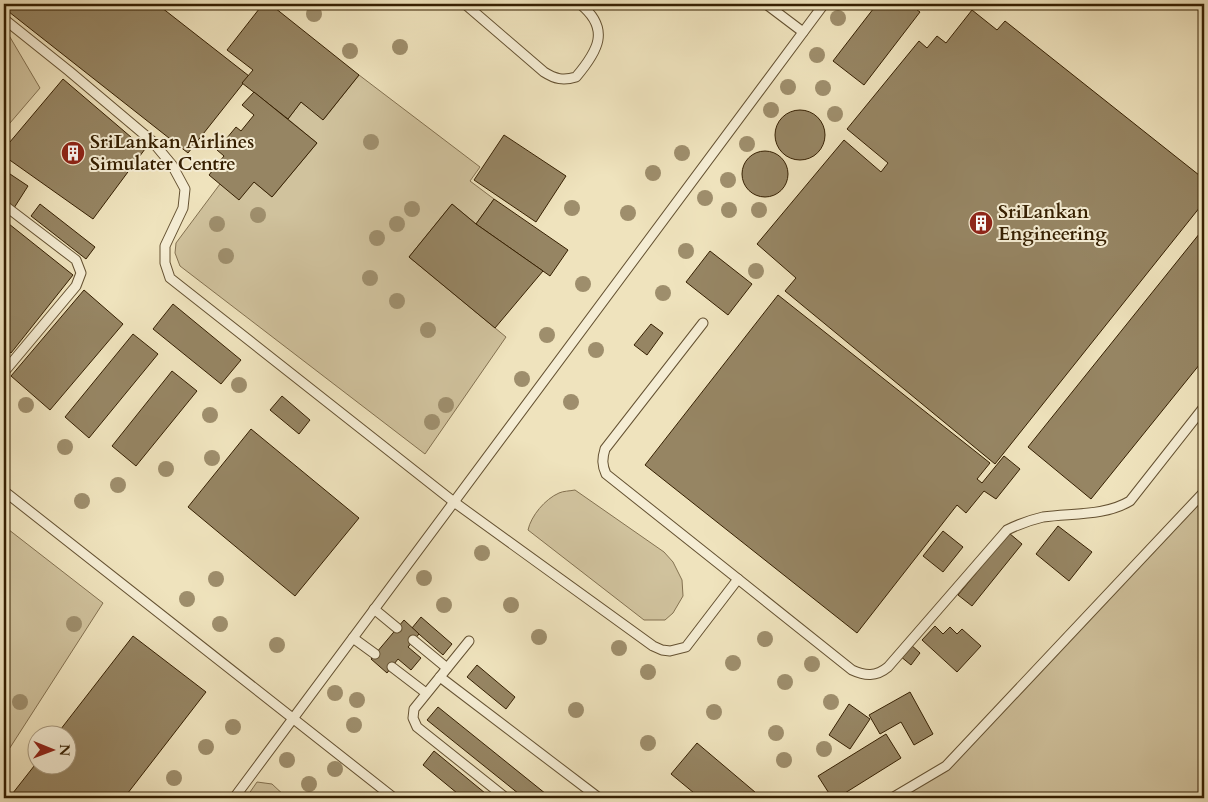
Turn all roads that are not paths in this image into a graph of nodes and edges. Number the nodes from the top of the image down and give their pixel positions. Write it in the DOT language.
graph roads {
  1 [pos="465,4"];
  2 [pos="580,4"];
  3 [pos="766,4"];
  4 [pos="824,4"];
  5 [pos="4,19"];
  6 [pos="803,32"];
  7 [pos="4,205"];
  8 [pos="703,323"];
  9 [pos="4,372"];
  10 [pos="1204,407"];
  11 [pos="4,491"];
  12 [pos="1204,492"];
  13 [pos="454,502"];
  14 [pos="738,579"];
  15 [pos="374,609"];
  16 [pos="397,628"];
  17 [pos="353,638"];
  18 [pos="413,640"];
  19 [pos="469,641"];
  20 [pos="375,654"];
  21 [pos="392,667"];
  22 [pos="447,668"];
  23 [pos="440,677"];
  24 [pos="426,693"];
  25 [pos="292,719"];
  26 [pos="234,798"];
  27 [pos="394,798"];
  28 [pos="506,798"];
  29 [pos="599,798"];
  30 [pos="892,798"];
  1 -- 2 [label="lane"];
  3 -- 6 [label="lane"];
  4 -- 6 [label="lane"];
  5 -- 13 [label="lane"];
  6 -- 13 [label="lane"];
  7 -- 9 [label="lane"];
  8 -- 14 [label="lane"];
  10 -- 14 [label="lane"];
  11 -- 25 [label="lane"];
  12 -- 30 [label="lane"];
  13 -- 14 [label="lane"];
  13 -- 15 [label="lane"];
  15 -- 16 [label="lane"];
  15 -- 17 [label="lane"];
  17 -- 20 [label="lane"];
  17 -- 25 [label="lane"];
  18 -- 22 [label="lane"];
  19 -- 22 [label="lane"];
  21 -- 24 [label="lane"];
  22 -- 23 [label="lane"];
  23 -- 24 [label="lane"];
  23 -- 29 [label="lane"];
  24 -- 28 [label="lane"];
  25 -- 26 [label="lane"];
  25 -- 27 [label="lane"];
}
